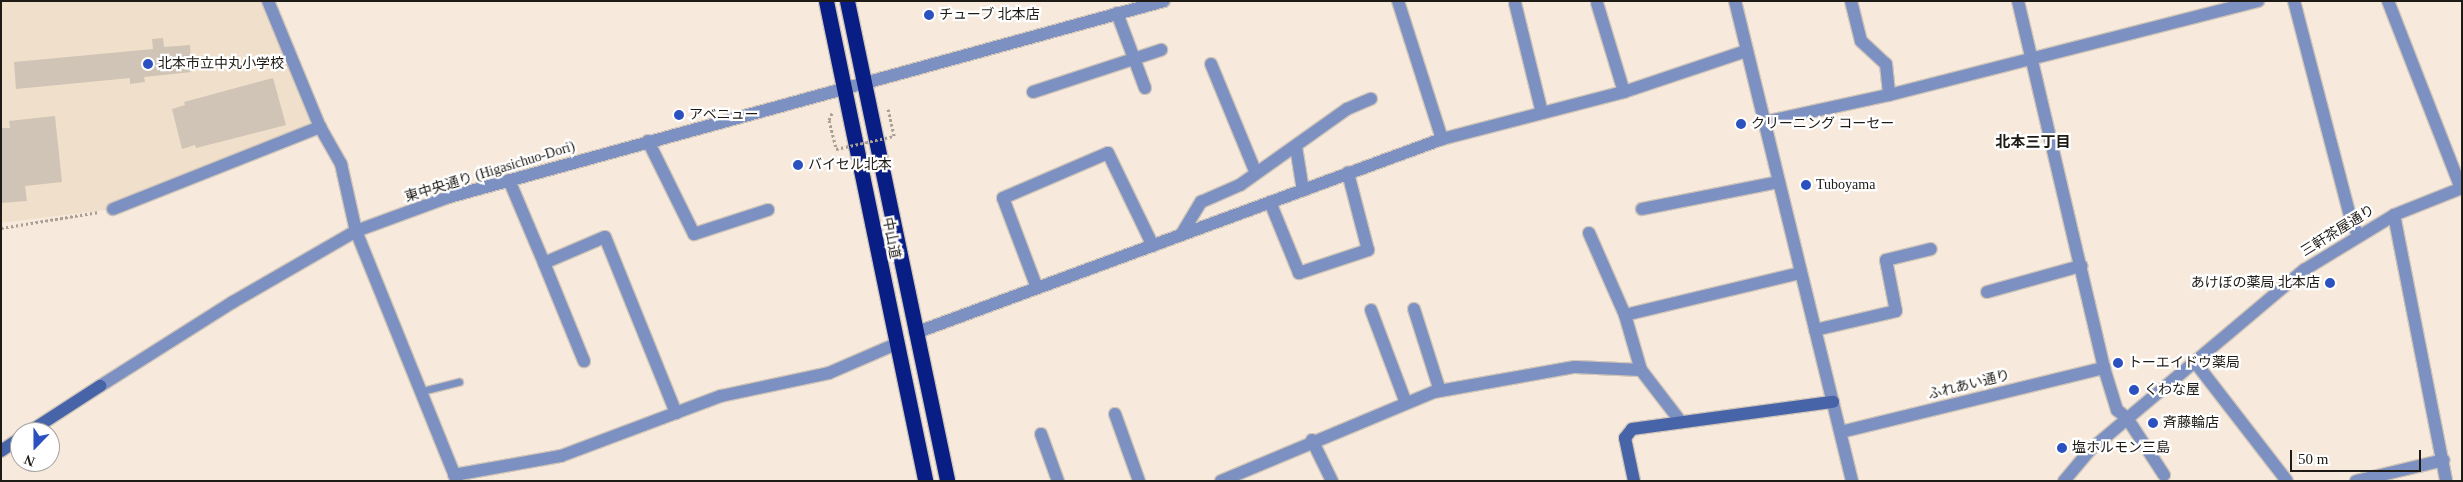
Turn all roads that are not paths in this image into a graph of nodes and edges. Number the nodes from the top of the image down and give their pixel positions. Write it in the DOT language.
graph roads {
  1 [pos="268,1"];
  2 [pos="826,1"];
  3 [pos="847,1"];
  4 [pos="1164,1"];
  5 [pos="1398,1"];
  6 [pos="1735,1"];
  7 [pos="1851,1"];
  8 [pos="2018,1"];
  9 [pos="2258,1"];
  10 [pos="2294,1"];
  11 [pos="2388,1"];
  12 [pos="1515,3"];
  13 [pos="1597,3"];
  14 [pos="1119,9"];
  15 [pos="1161,50"];
  16 [pos="1746,50"];
  17 [pos="1133,59"];
  18 [pos="2033,59"];
  19 [pos="1211,64"];
  20 [pos="866,84"];
  21 [pos="844,87"];
  22 [pos="1145,88"];
  23 [pos="1033,92"];
  24 [pos="1624,92"];
  25 [pos="1889,94"];
  26 [pos="1371,99"];
  27 [pos="1542,113"];
  28 [pos="1764,122"];
  29 [pos="320,127"];
  30 [pos="1442,139"];
  31 [pos="648,141"];
  32 [pos="1296,147"];
  33 [pos="1348,173"];
  34 [pos="1256,174"];
  35 [pos="509,180"];
  36 [pos="1778,182"];
  37 [pos="2462,188"];
  38 [pos="1303,190"];
  39 [pos="1270,202"];
  40 [pos="113,209"];
  41 [pos="1642,209"];
  42 [pos="768,210"];
  43 [pos="2394,214"];
  44 [pos="356,231"];
  45 [pos="1589,233"];
  46 [pos="2358,234"];
  47 [pos="1181,235"];
  48 [pos="1152,246"];
  49 [pos="1931,249"];
  50 [pos="544,263"];
  51 [pos="2081,266"];
  52 [pos="1800,274"];
  53 [pos="1037,288"];
  54 [pos="1987,292"];
  55 [pos="1414,308"];
  56 [pos="1371,310"];
  57 [pos="1625,314"];
  58 [pos="1815,330"];
  59 [pos="915,333"];
  60 [pos="896,344"];
  61 [pos="584,361"];
  62 [pos="2195,362"];
  63 [pos="2104,368"];
  64 [pos="1641,370"];
  65 [pos="459,382"];
  66 [pos="422,391"];
  67 [pos="1440,391"];
  68 [pos="1834,402"];
  69 [pos="1406,403"];
  70 [pos="676,413"];
  71 [pos="1115,414"];
  72 [pos="2127,418"];
  73 [pos="44,422"];
  74 [pos="1681,422"];
  75 [pos="1841,432"];
  76 [pos="1041,434"];
  77 [pos="1312,440"];
  78 [pos="2444,460"];
  79 [pos="2164,475"];
  80 [pos="456,478"];
  81 [pos="926,481"];
  82 [pos="947,481"];
  83 [pos="1058,481"];
  84 [pos="1139,481"];
  85 [pos="1221,481"];
  86 [pos="1332,481"];
  87 [pos="1634,481"];
  88 [pos="1852,481"];
  89 [pos="2064,481"];
  90 [pos="2287,481"];
  91 [pos="2356,481"];
  92 [pos="2446,481"];
  1 -- 29 [label="street"];
  2 -- 21 [label="highway, 中山道"];
  3 -- 20 [label="highway, 中山道"];
  4 -- 14 [label="street, 東中央通り (Higasichuo-Dori)"];
  5 -- 30 [label="street"];
  6 -- 16 [label="street"];
  7 -- 25 [label="street"];
  8 -- 18 [label="street"];
  9 -- 18 [label="street"];
  10 -- 46 [label="street"];
  11 -- 37 [label="street"];
  12 -- 27 [label="street"];
  13 -- 24 [label="street"];
  14 -- 17 [label="street"];
  14 -- 20 [label="street, 東中央通り (Higasichuo-Dori)"];
  15 -- 17 [label="street"];
  16 -- 24 [label="street"];
  16 -- 28 [label="street"];
  17 -- 22 [label="street"];
  17 -- 23 [label="street"];
  18 -- 25 [label="street"];
  18 -- 51 [label="street"];
  19 -- 34 [label="street"];
  20 -- 21 [label="street, 東中央通り (Higasichuo-Dori)"];
  20 -- 59 [label="highway, 中山道"];
  21 -- 31 [label="street, 東中央通り (Higasichuo-Dori)"];
  21 -- 60 [label="highway, 中山道"];
  24 -- 27 [label="street"];
  25 -- 28 [label="street"];
  26 -- 32 [label="street"];
  27 -- 30 [label="street"];
  28 -- 36 [label="street"];
  29 -- 40 [label="street"];
  29 -- 44 [label="street"];
  30 -- 33 [label="street"];
  31 -- 35 [label="street, 東中央通り (Higasichuo-Dori)"];
  31 -- 42 [label="street"];
  32 -- 34 [label="street"];
  32 -- 38 [label="street"];
  33 -- 38 [label="street"];
  33 -- 39 [label="street"];
  34 -- 47 [label="street"];
  35 -- 44 [label="street, 東中央通り (Higasichuo-Dori)"];
  35 -- 50 [label="street"];
  36 -- 41 [label="street"];
  36 -- 52 [label="street"];
  37 -- 43 [label="street, 三軒茶屋通り"];
  38 -- 39 [label="street"];
  39 -- 47 [label="street"];
  43 -- 46 [label="street, 三軒茶屋通り"];
  43 -- 78 [label="street"];
  44 -- 66 [label="street"];
  44 -- 73 [label="street, 東中央通り (Higasichuo-Dori)"];
  45 -- 57 [label="street"];
  46 -- 62 [label="street, 三軒茶屋通り"];
  47 -- 48 [label="street"];
  48 -- 53 [label="street"];
  48 -- 53 [label="street"];
  49 -- 58 [label="street"];
  50 -- 61 [label="street"];
  50 -- 70 [label="street"];
  51 -- 54 [label="street"];
  51 -- 63 [label="street"];
  52 -- 57 [label="street"];
  52 -- 58 [label="street"];
  53 -- 59 [label="street"];
  55 -- 67 [label="street"];
  56 -- 69 [label="street"];
  57 -- 64 [label="street"];
  58 -- 68 [label="street"];
  59 -- 82 [label="highway, 中山道"];
  60 -- 70 [label="street"];
  60 -- 81 [label="highway, 中山道"];
  62 -- 72 [label="street, 三軒茶屋通り"];
  62 -- 90 [label="street"];
  63 -- 72 [label="street"];
  63 -- 75 [label="street, ふれあい通り"];
  64 -- 67 [label="street"];
  64 -- 74 [label="street"];
  65 -- 66 [label="lane"];
  66 -- 80 [label="street"];
  67 -- 69 [label="street"];
  68 -- 74 [label="street"];
  68 -- 75 [label="street"];
  69 -- 77 [label="street"];
  70 -- 80 [label="street"];
  71 -- 84 [label="street"];
  72 -- 79 [label="street"];
  72 -- 89 [label="street, 三軒茶屋通り"];
  74 -- 87 [label="street"];
  75 -- 88 [label="street"];
  76 -- 83 [label="street"];
  77 -- 85 [label="street"];
  77 -- 86 [label="street"];
  78 -- 91 [label="street"];
  78 -- 92 [label="street"];
}
